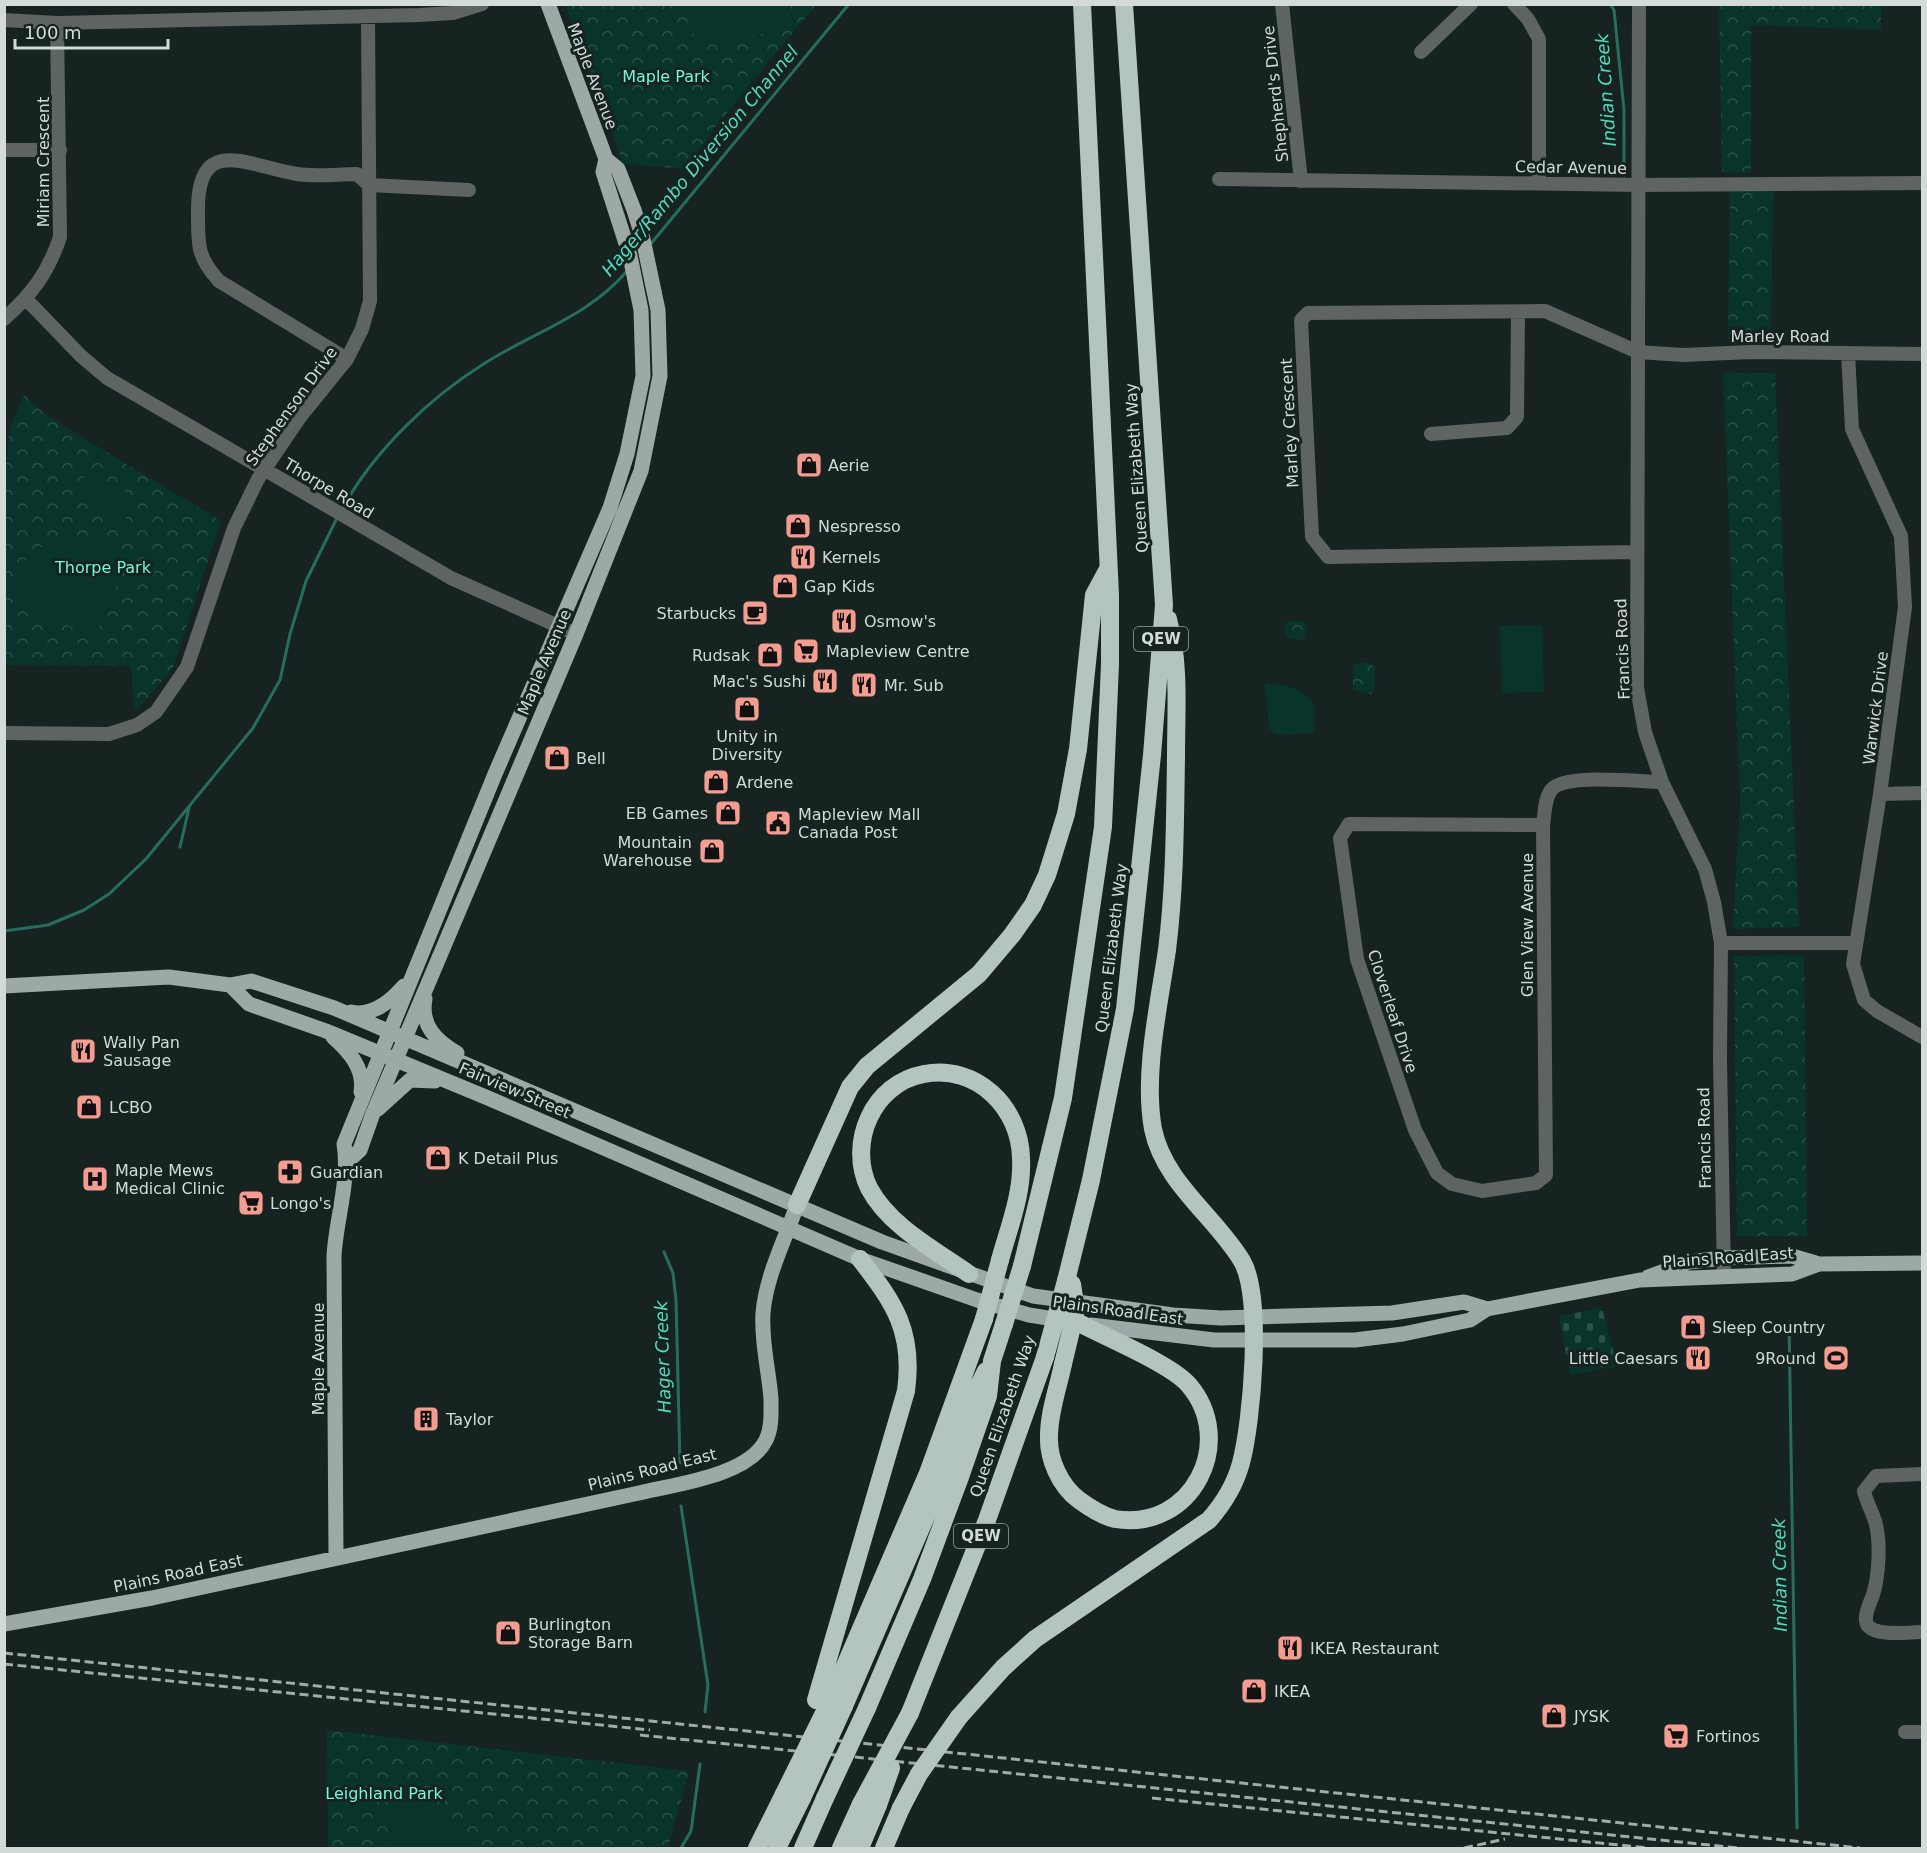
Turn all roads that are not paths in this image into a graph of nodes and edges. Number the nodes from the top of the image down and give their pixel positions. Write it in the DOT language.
graph roads {
  1 [pos="482,4"];
  2 [pos="548,4"];
  3 [pos="1082,4"];
  4 [pos="1124,4"];
  5 [pos="1282,4"];
  6 [pos="1471,4"];
  7 [pos="1514,4"];
  8 [pos="1639,4"];
  9 [pos="368,16"];
  10 [pos="4,20"];
  11 [pos="57,22"];
  12 [pos="1421,52"];
  13 [pos="4,150"];
  14 [pos="60,150"];
  15 [pos="606,159"];
  16 [pos="1219,179"];
  17 [pos="1301,181"];
  18 [pos="1539,182"];
  19 [pos="1923,183"];
  20 [pos="369,185"];
  21 [pos="1639,185"];
  22 [pos="469,190"];
  23 [pos="26,299"];
  24 [pos="1518,313"];
  25 [pos="4,319"];
  26 [pos="1638,352"];
  27 [pos="1848,353"];
  28 [pos="1923,354"];
  29 [pos="347,359"];
  30 [pos="1431,434"];
  31 [pos="265,469"];
  32 [pos="1637,552"];
  33 [pos="1109,567"];
  34 [pos="1164,605"];
  35 [pos="559,624"];
  36 [pos="576,634"];
  37 [pos="4,733"];
  38 [pos="1662,782"];
  39 [pos="1923,793"];
  40 [pos="1880,794"];
  41 [pos="1543,825"];
  42 [pos="1721,943"];
  43 [pos="1855,943"];
  44 [pos="412,977"];
  45 [pos="429,983"];
  46 [pos="230,985"];
  47 [pos="4,986"];
  48 [pos="334,1008"];
  49 [pos="326,1031"];
  50 [pos="388,1032"];
  51 [pos="1923,1037"];
  52 [pos="405,1039"];
  53 [pos="380,1053"];
  54 [pos="396,1060"];
  55 [pos="514,1086"];
  56 [pos="468,1090"];
  57 [pos="357,1110"];
  58 [pos="372,1116"];
  59 [pos="347,1162"];
  60 [pos="1546,1175"];
  61 [pos="797,1205"];
  62 [pos="789,1228"];
  63 [pos="1722,1258"];
  64 [pos="860,1259"];
  65 [pos="1923,1263"];
  66 [pos="1819,1264"];
  67 [pos="969,1274"];
  68 [pos="1724,1277"];
  69 [pos="1069,1278"];
  70 [pos="1640,1280"];
  71 [pos="1487,1309"];
  72 [pos="1255,1318"];
  73 [pos="1081,1324"];
  74 [pos="1253,1339"];
  75 [pos="992,1361"];
  76 [pos="1923,1474"];
  77 [pos="336,1556"];
  78 [pos="4,1624"];
  79 [pos="1923,1632"];
  80 [pos="830,1703"];
  81 [pos="1905,1732"];
  82 [pos="1923,1732"];
  83 [pos="869,1805"];
  84 [pos="757,1848"];
  85 [pos="777,1848"];
  86 [pos="803,1848"];
  87 [pos="841,1848"];
  88 [pos="860,1848"];
  89 [pos="884,1848"];
  1 -- 9 [label="street"];
  2 -- 15 [label="main road, Maple Avenue"];
  3 -- 33 [label="highway, Queen Elizabeth Way / QEW"];
  4 -- 34 [label="highway, Queen Elizabeth Way / QEW"];
  5 -- 17 [label="street, Shepherd's Drive"];
  6 -- 12 [label="street"];
  7 -- 18 [label="street"];
  8 -- 21 [label="street, Francis Road"];
  9 -- 11 [label="street"];
  9 -- 20 [label="street, Stephenson Drive"];
  10 -- 11 [label="street"];
  11 -- 14 [label="street, Miriam Crescent"];
  13 -- 14 [label="street"];
  14 -- 23 [label="street, Miriam Crescent"];
  15 -- 35 [label="main road, Maple Avenue"];
  15 -- 36 [label="main road, Maple Avenue"];
  16 -- 17 [label="street, Cedar Avenue"];
  17 -- 18 [label="street, Cedar Avenue"];
  18 -- 21 [label="street, Cedar Avenue"];
  19 -- 21 [label="street, Cedar Avenue"];
  20 -- 22 [label="street"];
  20 -- 29 [label="street, Stephenson Drive"];
  20 -- 29 [label="street"];
  21 -- 26 [label="street, Francis Road"];
  23 -- 25 [label="street, Miriam Crescent"];
  23 -- 31 [label="street, Thorpe Road"];
  24 -- 26 [label="street, Marley Crescent"];
  24 -- 30 [label="street"];
  24 -- 32 [label="street, Marley Crescent"];
  26 -- 27 [label="street, Marley Road"];
  26 -- 32 [label="street, Francis Road"];
  27 -- 28 [label="street, Marley Road"];
  27 -- 40 [label="street, Warwick Drive"];
  29 -- 31 [label="street, Stephenson Drive"];
  31 -- 35 [label="street, Thorpe Road"];
  31 -- 37 [label="street, Stephenson Drive"];
  32 -- 38 [label="street, Francis Road"];
  33 -- 61 [label="highway"];
  33 -- 75 [label="highway, Queen Elizabeth Way / QEW, bridge"];
  34 -- 69 [label="highway, Queen Elizabeth Way / QEW"];
  34 -- 72 [label="highway"];
  35 -- 36 [label="street, Thorpe Road"];
  35 -- 44 [label="main road, Maple Avenue"];
  36 -- 45 [label="main road, Maple Avenue"];
  38 -- 41 [label="street, Glen View Avenue"];
  38 -- 42 [label="street, Francis Road"];
  39 -- 40 [label="street"];
  40 -- 43 [label="street, Warwick Drive"];
  41 -- 60 [label="street, Glen View Avenue"];
  41 -- 60 [label="street, Cloverleaf Drive"];
  42 -- 43 [label="street"];
  42 -- 63 [label="street, Francis Road"];
  43 -- 51 [label="street, Warwick Drive"];
  44 -- 48 [label="main road"];
  44 -- 50 [label="main road, Maple Avenue"];
  45 -- 52 [label="main road, Maple Avenue"];
  45 -- 55 [label="main road"];
  46 -- 47 [label="main road, Fairview Street"];
  46 -- 48 [label="main road, Fairview Street"];
  46 -- 49 [label="main road, Fairview Street"];
  48 -- 50 [label="main road, Fairview Street"];
  49 -- 53 [label="main road, Fairview Street"];
  49 -- 57 [label="main road"];
  50 -- 52 [label="main road, Fairview Street"];
  50 -- 53 [label="main road, Maple Avenue"];
  52 -- 54 [label="main road, Maple Avenue"];
  52 -- 55 [label="main road, Fairview Street"];
  53 -- 54 [label="main road, Fairview Street"];
  53 -- 57 [label="main road, Maple Avenue"];
  54 -- 56 [label="main road, Fairview Street"];
  54 -- 58 [label="main road, Maple Avenue"];
  55 -- 61 [label="main road, Fairview Street"];
  56 -- 58 [label="main road"];
  56 -- 62 [label="main road, Fairview Street"];
  57 -- 59 [label="main road, Maple Avenue"];
  58 -- 59 [label="main road, Maple Avenue"];
  59 -- 77 [label="main road, Maple Avenue"];
  61 -- 62 [label="main road"];
  61 -- 67 [label="main road, Plains Road East"];
  62 -- 64 [label="main road, Plains Road East"];
  62 -- 77 [label="main road, Plains Road East"];
  63 -- 66 [label="main road, Plains Road East"];
  63 -- 68 [label="street, Francis Road"];
  63 -- 70 [label="main road, Plains Road East"];
  64 -- 73 [label="main road, Plains Road East"];
  64 -- 80 [label="highway"];
  65 -- 66 [label="main road, Plains Road East"];
  66 -- 68 [label="main road, Plains Road East"];
  67 -- 72 [label="main road, Plains Road East"];
  67 -- 80 [label="highway, bridge"];
  68 -- 70 [label="main road, Plains Road East"];
  69 -- 73 [label="highway, bridge"];
  69 -- 83 [label="highway, Queen Elizabeth Way / QEW, bridge"];
  70 -- 71 [label="main road, Plains Road East"];
  71 -- 72 [label="main road, Plains Road East"];
  71 -- 74 [label="main road, Plains Road East"];
  72 -- 74 [label="highway"];
  73 -- 74 [label="main road, Plains Road East"];
  74 -- 89 [label="highway, bridge"];
  75 -- 80 [label="highway"];
  75 -- 86 [label="highway, Queen Elizabeth Way / QEW, bridge"];
  76 -- 79 [label="street"];
  77 -- 78 [label="main road, Plains Road East"];
  80 -- 84 [label="highway, bridge"];
  80 -- 85 [label="highway, bridge"];
  81 -- 82 [label="street"];
  83 -- 87 [label="highway, Queen Elizabeth Way / QEW"];
  83 -- 88 [label="highway"];
}
